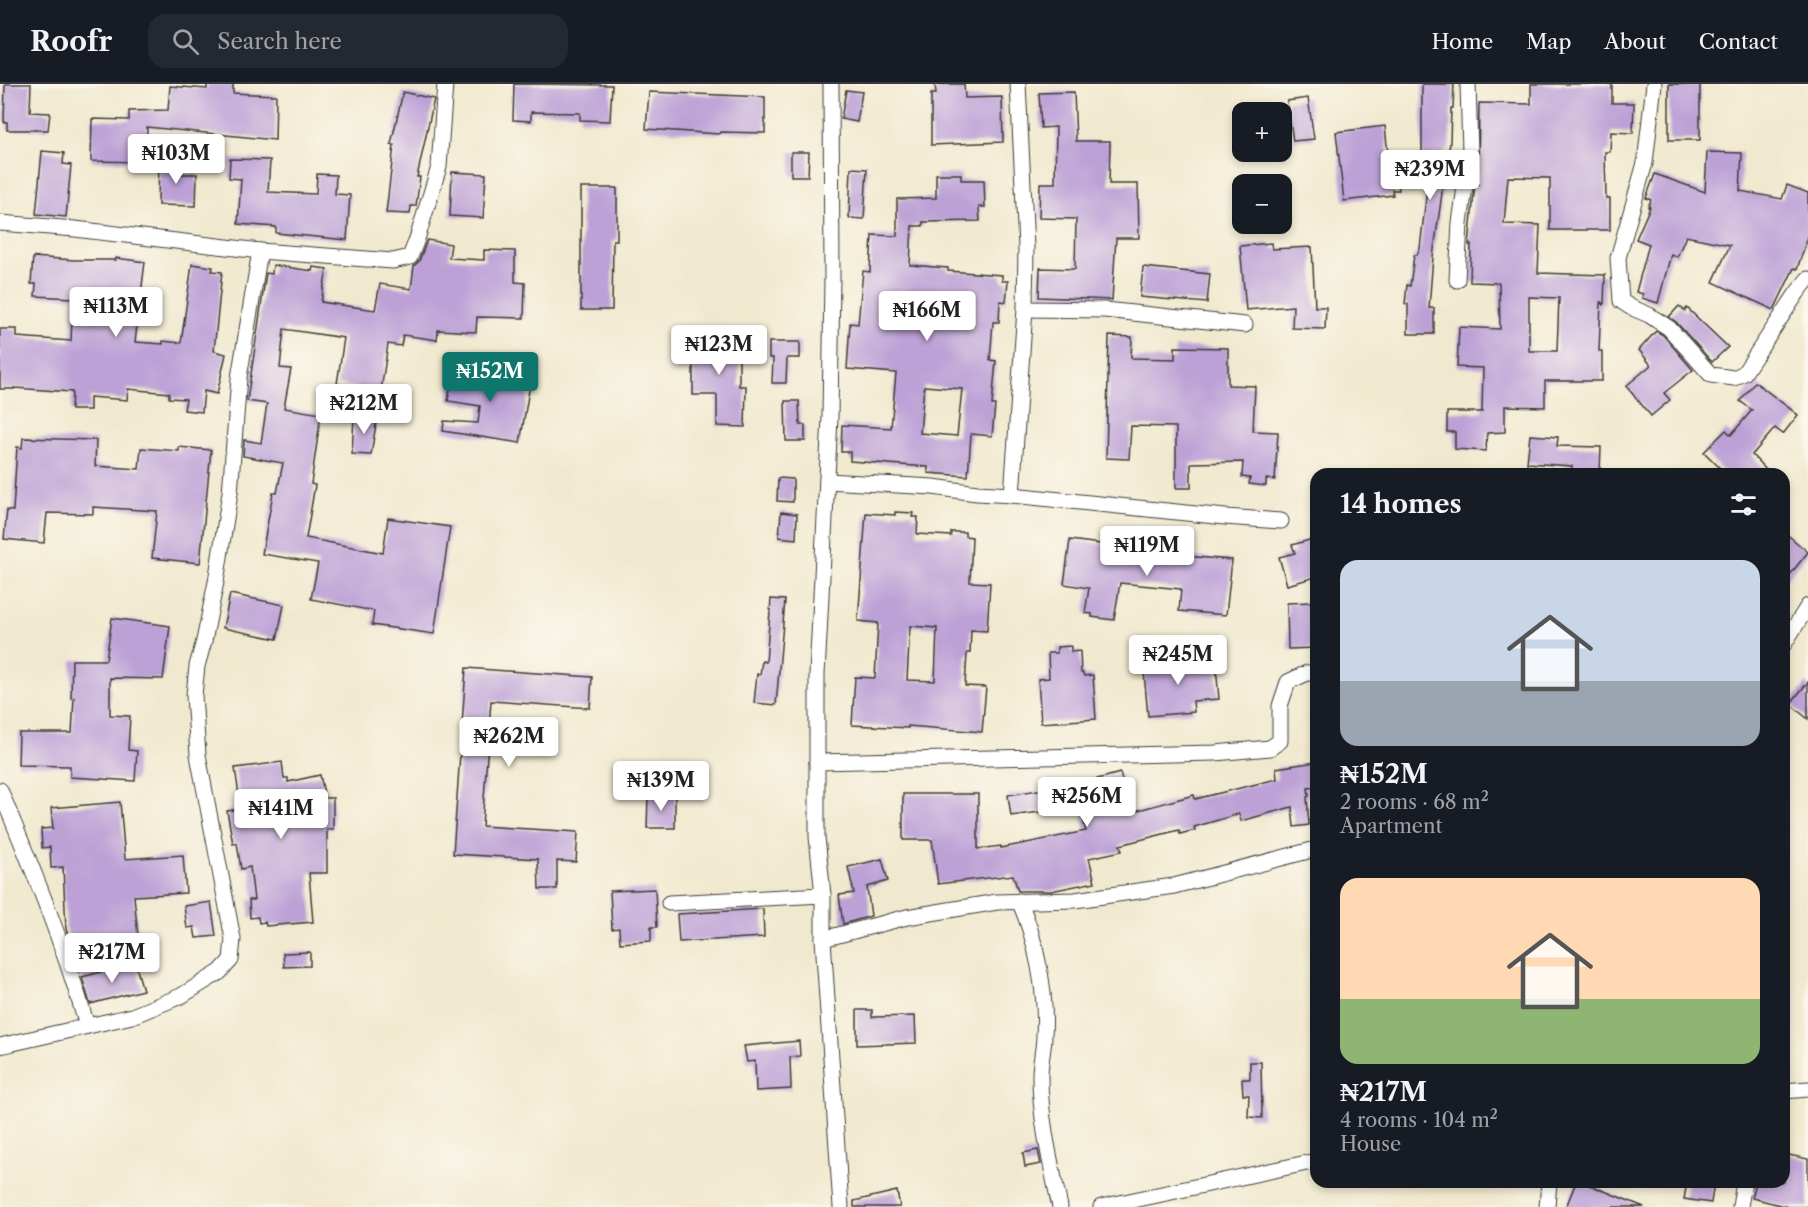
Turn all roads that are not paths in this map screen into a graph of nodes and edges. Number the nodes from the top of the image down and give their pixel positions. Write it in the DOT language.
graph roads {
  1 [pos="445,84"];
  2 [pos="831,84"];
  3 [pos="1018,84"];
  4 [pos="1468,84"];
  5 [pos="1654,84"];
  6 [pos="0,223"];
  7 [pos="260,251"];
  8 [pos="1808,279"];
  9 [pos="1457,280"];
  10 [pos="1025,309"];
  11 [pos="1245,325"];
  12 [pos="827,481"];
  13 [pos="1012,495"];
  14 [pos="1281,520"];
  15 [pos="1808,606"];
  16 [pos="1790,634"];
  17 [pos="1310,673"];
  18 [pos="817,762"];
  19 [pos="0,790"];
  20 [pos="1310,851"];
  21 [pos="823,895"];
  22 [pos="1019,901"];
  23 [pos="669,903"];
  24 [pos="823,939"];
  25 [pos="87,1026"];
  26 [pos="0,1046"];
  27 [pos="1808,1089"];
  28 [pos="1790,1090"];
  29 [pos="1310,1162"];
  30 [pos="1548,1188"];
  31 [pos="1743,1188"];
  32 [pos="841,1207"];
  33 [pos="1060,1207"];
  34 [pos="1101,1207"];
  35 [pos="1546,1207"];
  36 [pos="1740,1207"];
  1 -- 7 [label="street"];
  2 -- 12 [label="street"];
  3 -- 10 [label="street"];
  4 -- 9 [label="street"];
  5 -- 8 [label="street"];
  6 -- 7 [label="street"];
  7 -- 25 [label="street"];
  10 -- 11 [label="street"];
  10 -- 13 [label="street"];
  12 -- 13 [label="street"];
  12 -- 18 [label="street"];
  13 -- 14 [label="street"];
  15 -- 16 [label="street"];
  17 -- 18 [label="street"];
  18 -- 21 [label="street"];
  19 -- 25 [label="street"];
  20 -- 22 [label="street"];
  21 -- 23 [label="street"];
  21 -- 24 [label="street"];
  22 -- 24 [label="street"];
  22 -- 33 [label="street"];
  24 -- 32 [label="street"];
  25 -- 26 [label="street"];
  27 -- 28 [label="street"];
  29 -- 34 [label="street"];
  30 -- 35 [label="street"];
  31 -- 36 [label="street"];
}
